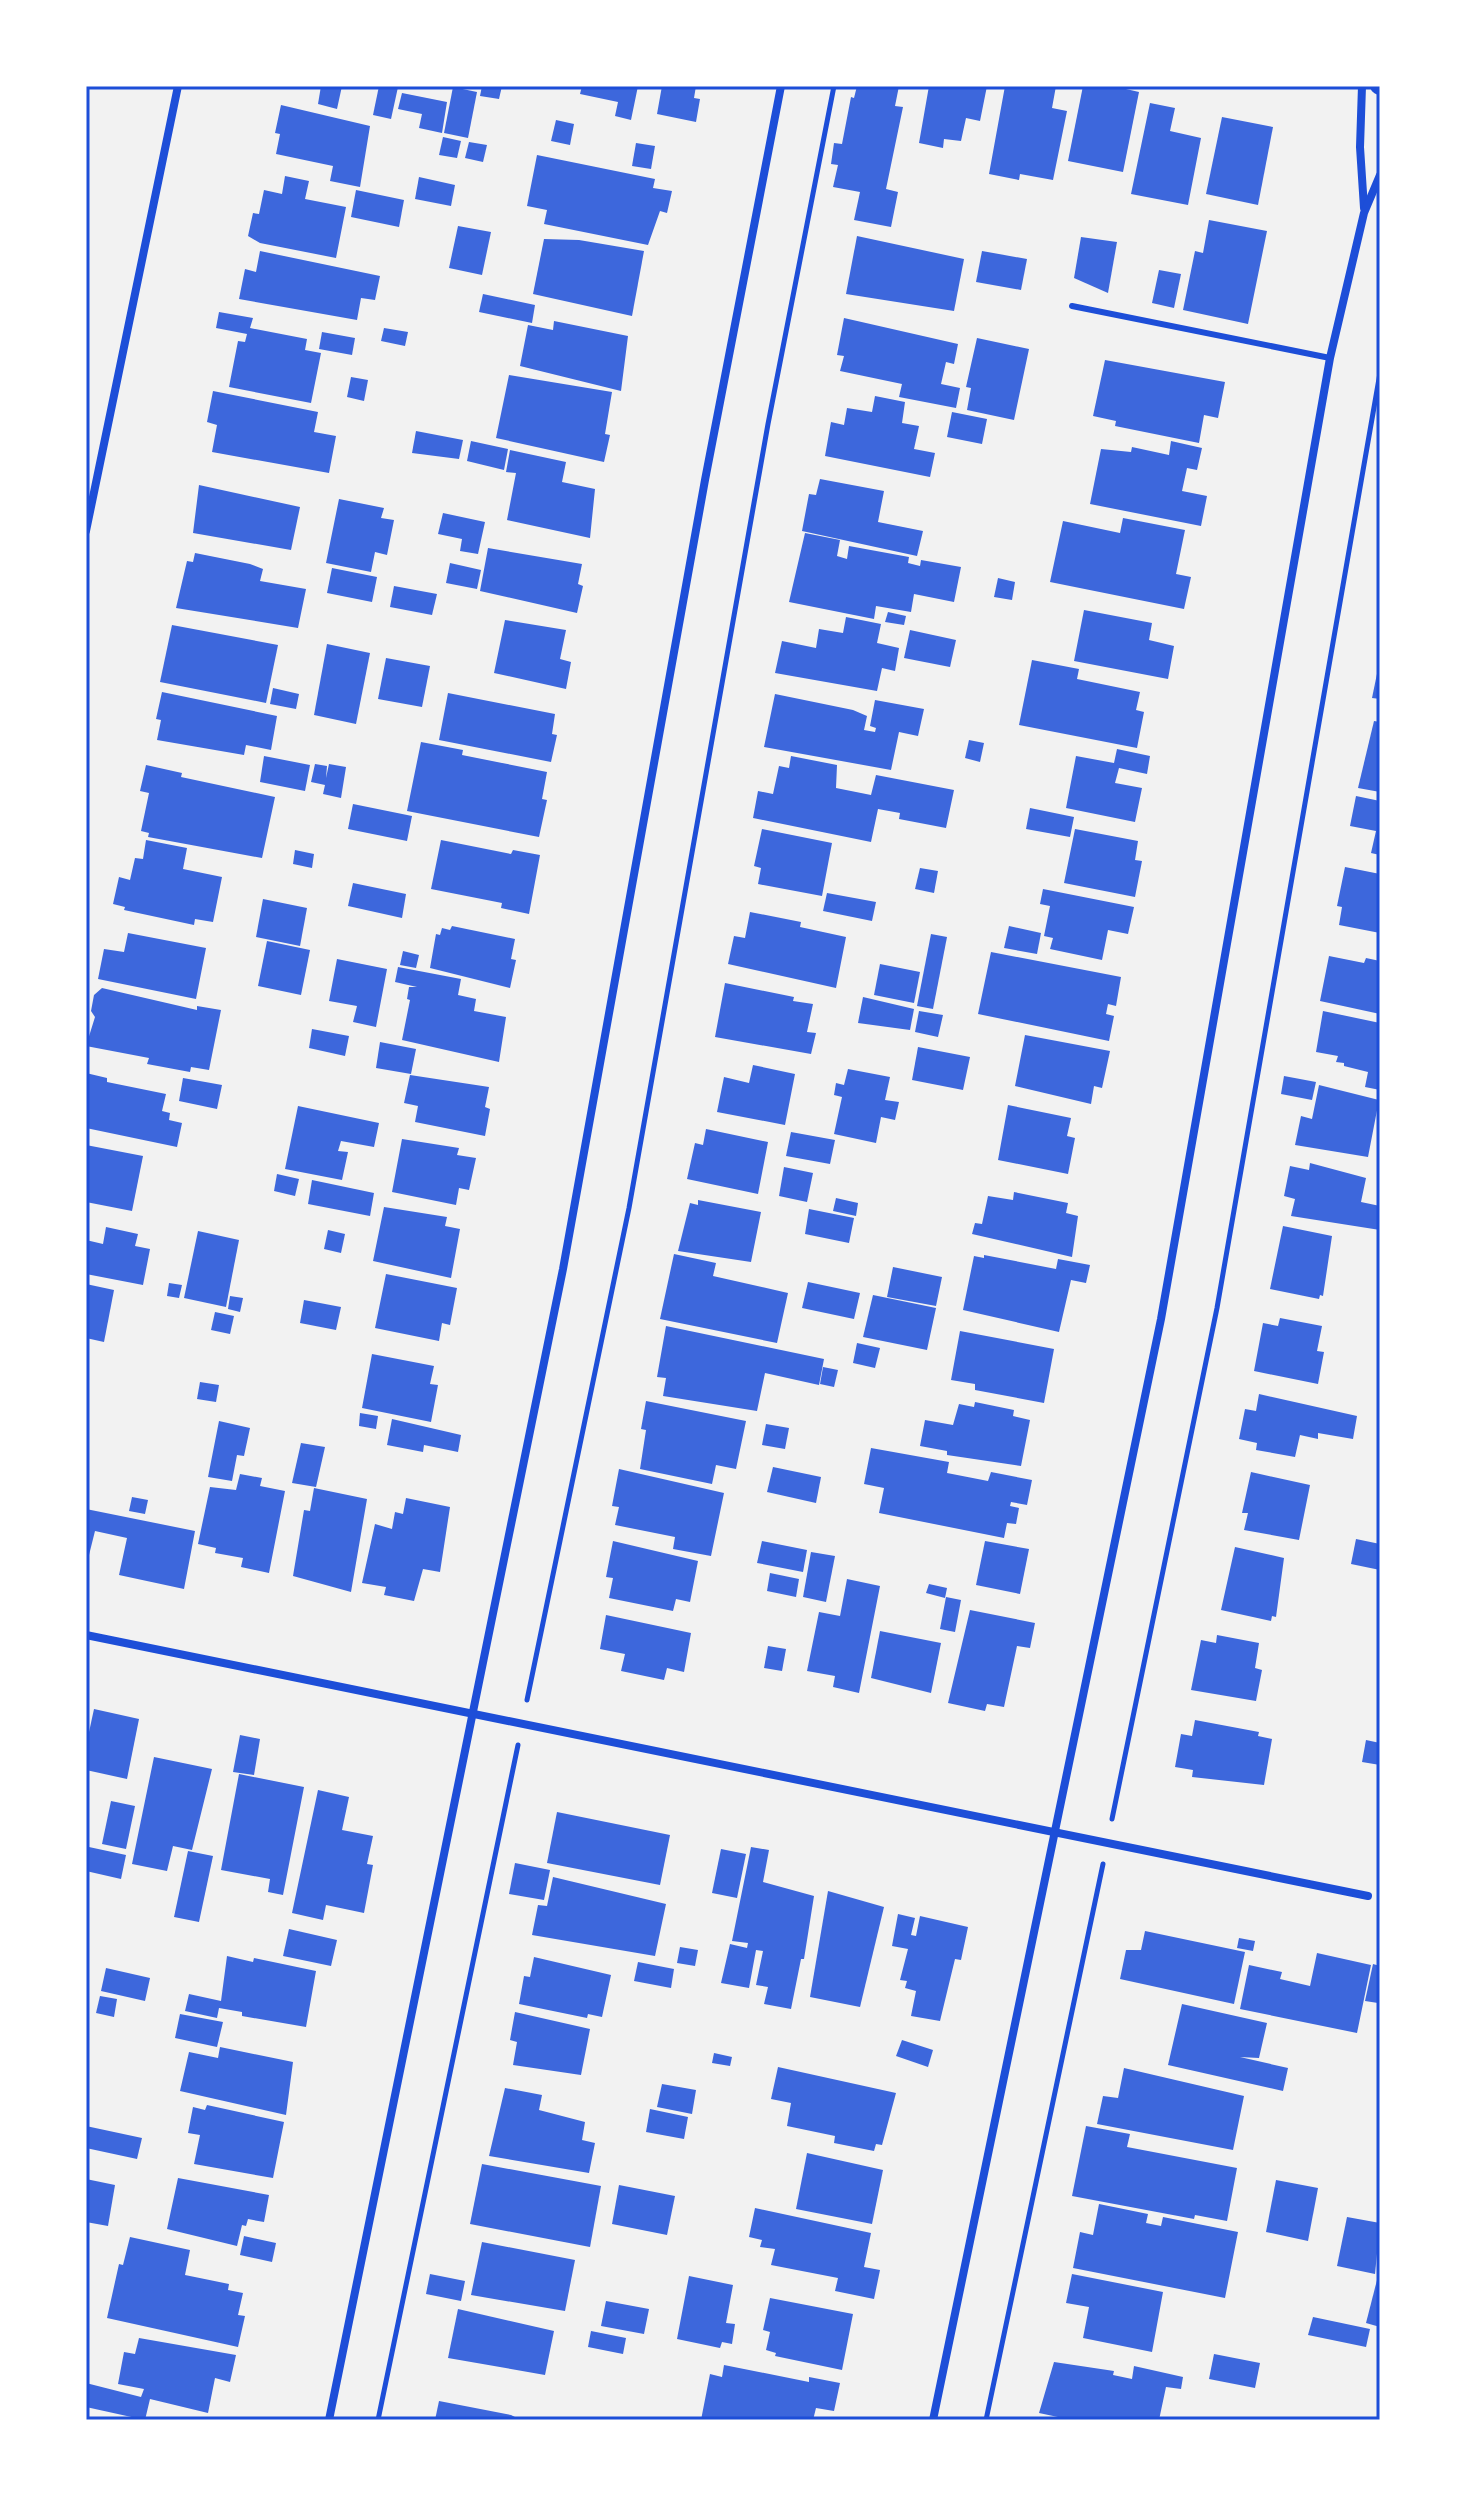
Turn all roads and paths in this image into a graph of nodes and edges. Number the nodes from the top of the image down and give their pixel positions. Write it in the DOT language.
graph roads {
  1 [pos="178,86"];
  2 [pos="781,86"];
  3 [pos="834,86"];
  4 [pos="1362,86"];
  5 [pos="1380,175"];
  6 [pos="1364,213"];
  7 [pos="1072,306"];
  8 [pos="1330,358"];
  9 [pos="1380,373"];
  10 [pos="86,531"];
  11 [pos="86,1635"];
  12 [pos="472,1716"];
  13 [pos="522,1726"];
  14 [pos="1055,1832"];
  15 [pos="1107,1843"];
  16 [pos="1368,1896"];
  17 [pos="329,2420"];
  18 [pos="378,2420"];
  19 [pos="933,2420"];
  20 [pos="986,2420"];
  1 -- 10 [label="street"];
  2 -- 12 [label="street"];
  3 -- 13 [label="path"];
  4 -- 6 [label="street"];
  5 -- 6 [label="street"];
  6 -- 8 [label="street"];
  7 -- 8 [label="lane"];
  8 -- 14 [label="street"];
  9 -- 15 [label="path"];
  11 -- 12 [label="street"];
  12 -- 13 [label="street"];
  12 -- 17 [label="street"];
  13 -- 14 [label="street"];
  13 -- 18 [label="path"];
  14 -- 15 [label="street"];
  14 -- 19 [label="street"];
  15 -- 16 [label="street"];
  15 -- 20 [label="path"];
}
